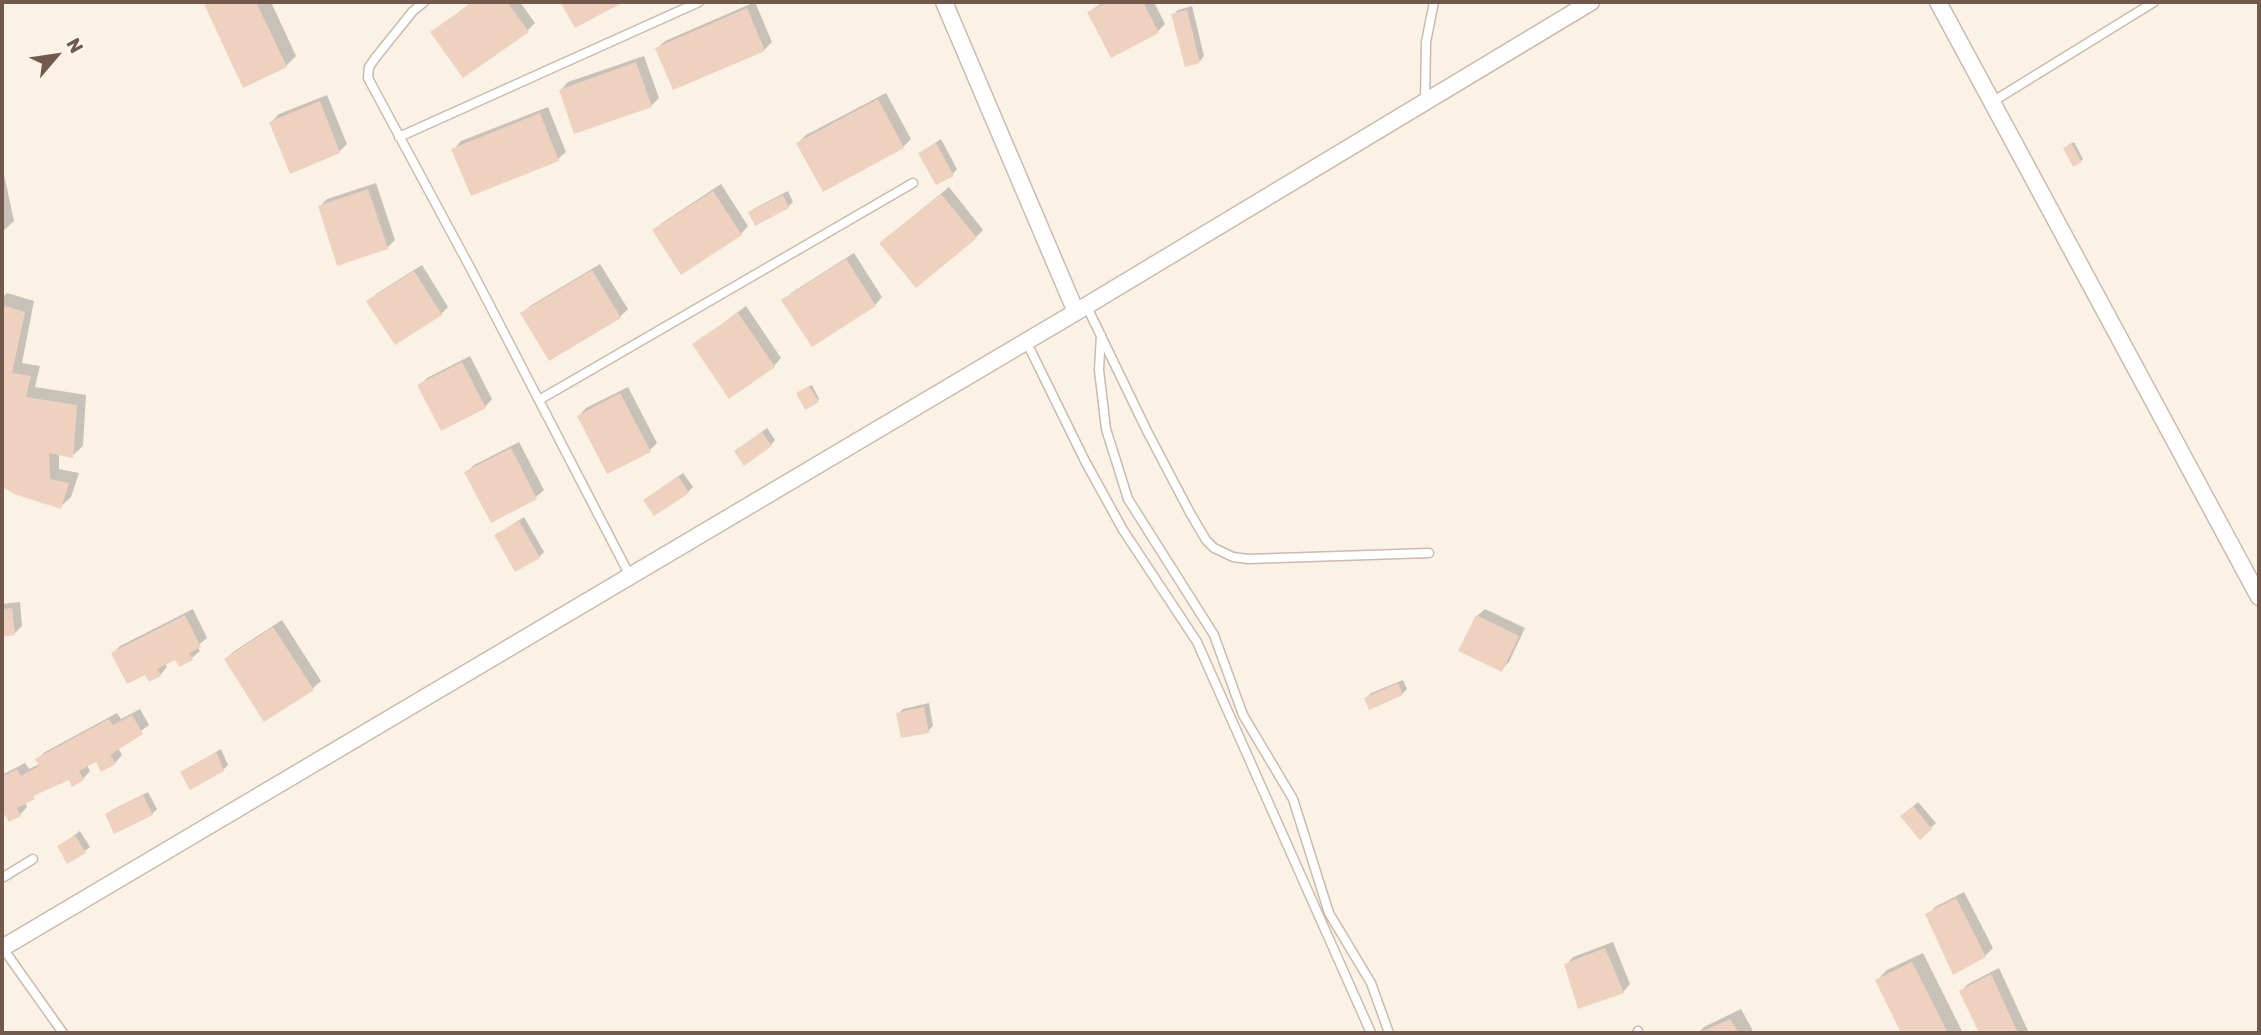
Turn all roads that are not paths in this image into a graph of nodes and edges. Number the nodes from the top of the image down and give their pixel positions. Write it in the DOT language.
graph roads {
  1 [pos="424,2"];
  2 [pos="699,2"];
  3 [pos="944,2"];
  4 [pos="1434,2"];
  5 [pos="1591,2"];
  6 [pos="1938,2"];
  7 [pos="2154,2"];
  8 [pos="1424,102"];
  9 [pos="1993,102"];
  10 [pos="398,137"];
  11 [pos="913,183"];
  12 [pos="1081,309"];
  13 [pos="1101,335"];
  14 [pos="1026,341"];
  15 [pos="539,400"];
  16 [pos="1429,553"];
  17 [pos="630,576"];
  18 [pos="2259,597"];
  19 [pos="33,859"];
  20 [pos="2,878"];
  21 [pos="2,948"];
  22 [pos="63,1033"];
  23 [pos="1371,1033"];
  24 [pos="1389,1033"];
  1 -- 10 [label="lane"];
  2 -- 10 [label="lane"];
  3 -- 12 [label="street"];
  4 -- 8 [label="lane"];
  5 -- 8 [label="street"];
  6 -- 9 [label="street"];
  7 -- 9 [label="lane"];
  8 -- 12 [label="street"];
  9 -- 18 [label="street"];
  10 -- 15 [label="lane"];
  11 -- 15 [label="lane"];
  12 -- 13 [label="lane"];
  12 -- 14 [label="street"];
  13 -- 16 [label="lane"];
  13 -- 24 [label="lane"];
  14 -- 17 [label="street"];
  14 -- 23 [label="lane"];
  15 -- 17 [label="lane"];
  17 -- 21 [label="street"];
  19 -- 20 [label="lane"];
  21 -- 22 [label="lane"];
}
